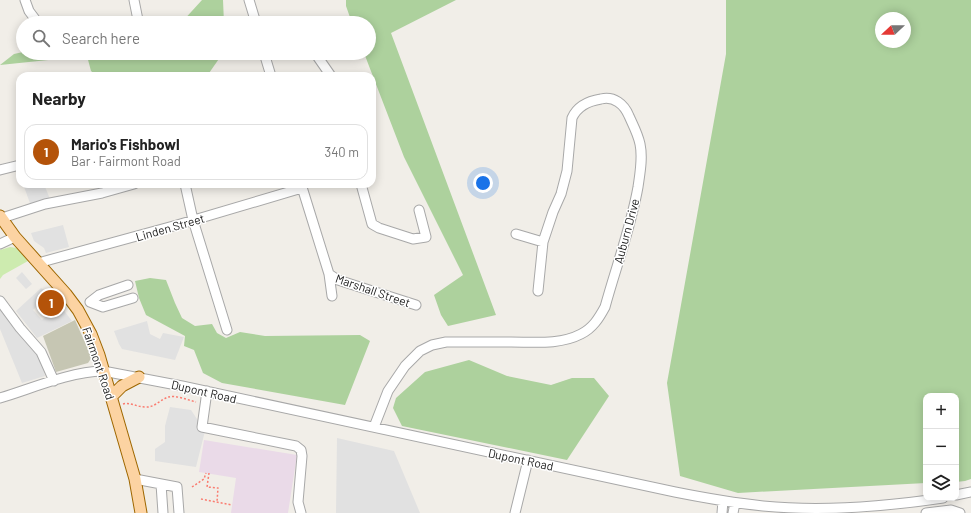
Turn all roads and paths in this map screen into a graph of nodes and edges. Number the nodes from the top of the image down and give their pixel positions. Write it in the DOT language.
graph roads {
  1 [pos="25,0"];
  2 [pos="134,0"];
  3 [pos="249,0"];
  4 [pos="33,16"];
  5 [pos="137,16"];
  6 [pos="254,16"];
  7 [pos="266,60"];
  8 [pos="320,60"];
  9 [pos="270,72"];
  10 [pos="328,72"];
  11 [pos="16,166"];
  12 [pos="0,170"];
  13 [pos="120,188"];
  14 [pos="186,188"];
  15 [pos="295,188"];
  16 [pos="302,188"];
  17 [pos="362,188"];
  18 [pos="419,210"];
  19 [pos="1,217"];
  20 [pos="193,220"];
  21 [pos="516,234"];
  22 [pos="15,237"];
  23 [pos="543,242"];
  24 [pos="0,244"];
  25 [pos="38,263"];
  26 [pos="329,274"];
  27 [pos="538,291"];
  28 [pos="332,296"];
  29 [pos="0,302"];
  30 [pos="90,302"];
  31 [pos="416,305"];
  32 [pos="227,330"];
  33 [pos="103,371"];
  34 [pos="139,377"];
  35 [pos="54,381"];
  36 [pos="207,391"];
  37 [pos="111,397"];
  38 [pos="0,398"];
  39 [pos="123,404"];
  40 [pos="206,404"];
  41 [pos="374,427"];
  42 [pos="528,460"];
  43 [pos="135,479"];
  44 [pos="161,484"];
  45 [pos="192,487"];
  46 [pos="971,492"];
  47 [pos="959,494"];
  48 [pos="201,499"];
  49 [pos="723,501"];
  50 [pos="923,501"];
  51 [pos="217,502"];
  52 [pos="735,503"];
  53 [pos="232,505"];
  54 [pos="879,510"];
  55 [pos="843,511"];
  56 [pos="956,512"];
  57 [pos="141,513"];
  58 [pos="164,513"];
  59 [pos="179,513"];
  60 [pos="301,513"];
  61 [pos="515,513"];
  62 [pos="722,513"];
  63 [pos="733,513"];
  64 [pos="926,513"];
  1 -- 4 [label="street"];
  2 -- 5 [label="street"];
  3 -- 6 [label="street"];
  7 -- 9 [label="street"];
  8 -- 10 [label="street"];
  11 -- 12 [label="street"];
  13 -- 19 [label="street"];
  14 -- 20 [label="street"];
  15 -- 20 [label="street, Linden Street"];
  16 -- 26 [label="street, Marshall Street"];
  17 -- 18 [label="street"];
  19 -- 22 [label="main road, Fairmont Road"];
  20 -- 25 [label="street, Linden Street"];
  20 -- 32 [label="street"];
  21 -- 23 [label="street"];
  22 -- 24 [label="street"];
  22 -- 25 [label="main road, Fairmont Road"];
  23 -- 27 [label="street, Auburn Drive"];
  23 -- 41 [label="street, Auburn Drive"];
  25 -- 33 [label="main road, Fairmont Road"];
  26 -- 28 [label="street, Marshall Street"];
  26 -- 31 [label="street, Marshall Street"];
  29 -- 35 [label="street"];
  30 -- 30 [label="street"];
  33 -- 34 [label="street, Dupont Road"];
  33 -- 35 [label="street, Dupont Road"];
  33 -- 37 [label="main road, Fairmont Road"];
  34 -- 36 [label="street, Dupont Road"];
  34 -- 37 [label="main road"];
  35 -- 38 [label="street, Dupont Road"];
  36 -- 40 [label="street"];
  36 -- 41 [label="street, Dupont Road"];
  37 -- 43 [label="main road, Fairmont Road"];
  39 -- 40 [label="path"];
  40 -- 60 [label="street"];
  41 -- 42 [label="street, Dupont Road"];
  42 -- 49 [label="street, Dupont Road"];
  42 -- 61 [label="street"];
  43 -- 44 [label="street"];
  43 -- 57 [label="main road, Fairmont Road"];
  44 -- 58 [label="street"];
  44 -- 59 [label="street"];
  45 -- 51 [label="path"];
  46 -- 47 [label="street"];
  48 -- 51 [label="path"];
  49 -- 52 [label="street, Dupont Road"];
  49 -- 62 [label="street"];
  50 -- 54 [label="street, Dupont Road"];
  51 -- 53 [label="path"];
  52 -- 55 [label="street, Dupont Road"];
  52 -- 63 [label="street"];
  54 -- 55 [label="street, Dupont Road"];
  56 -- 64 [label="street"];
}
